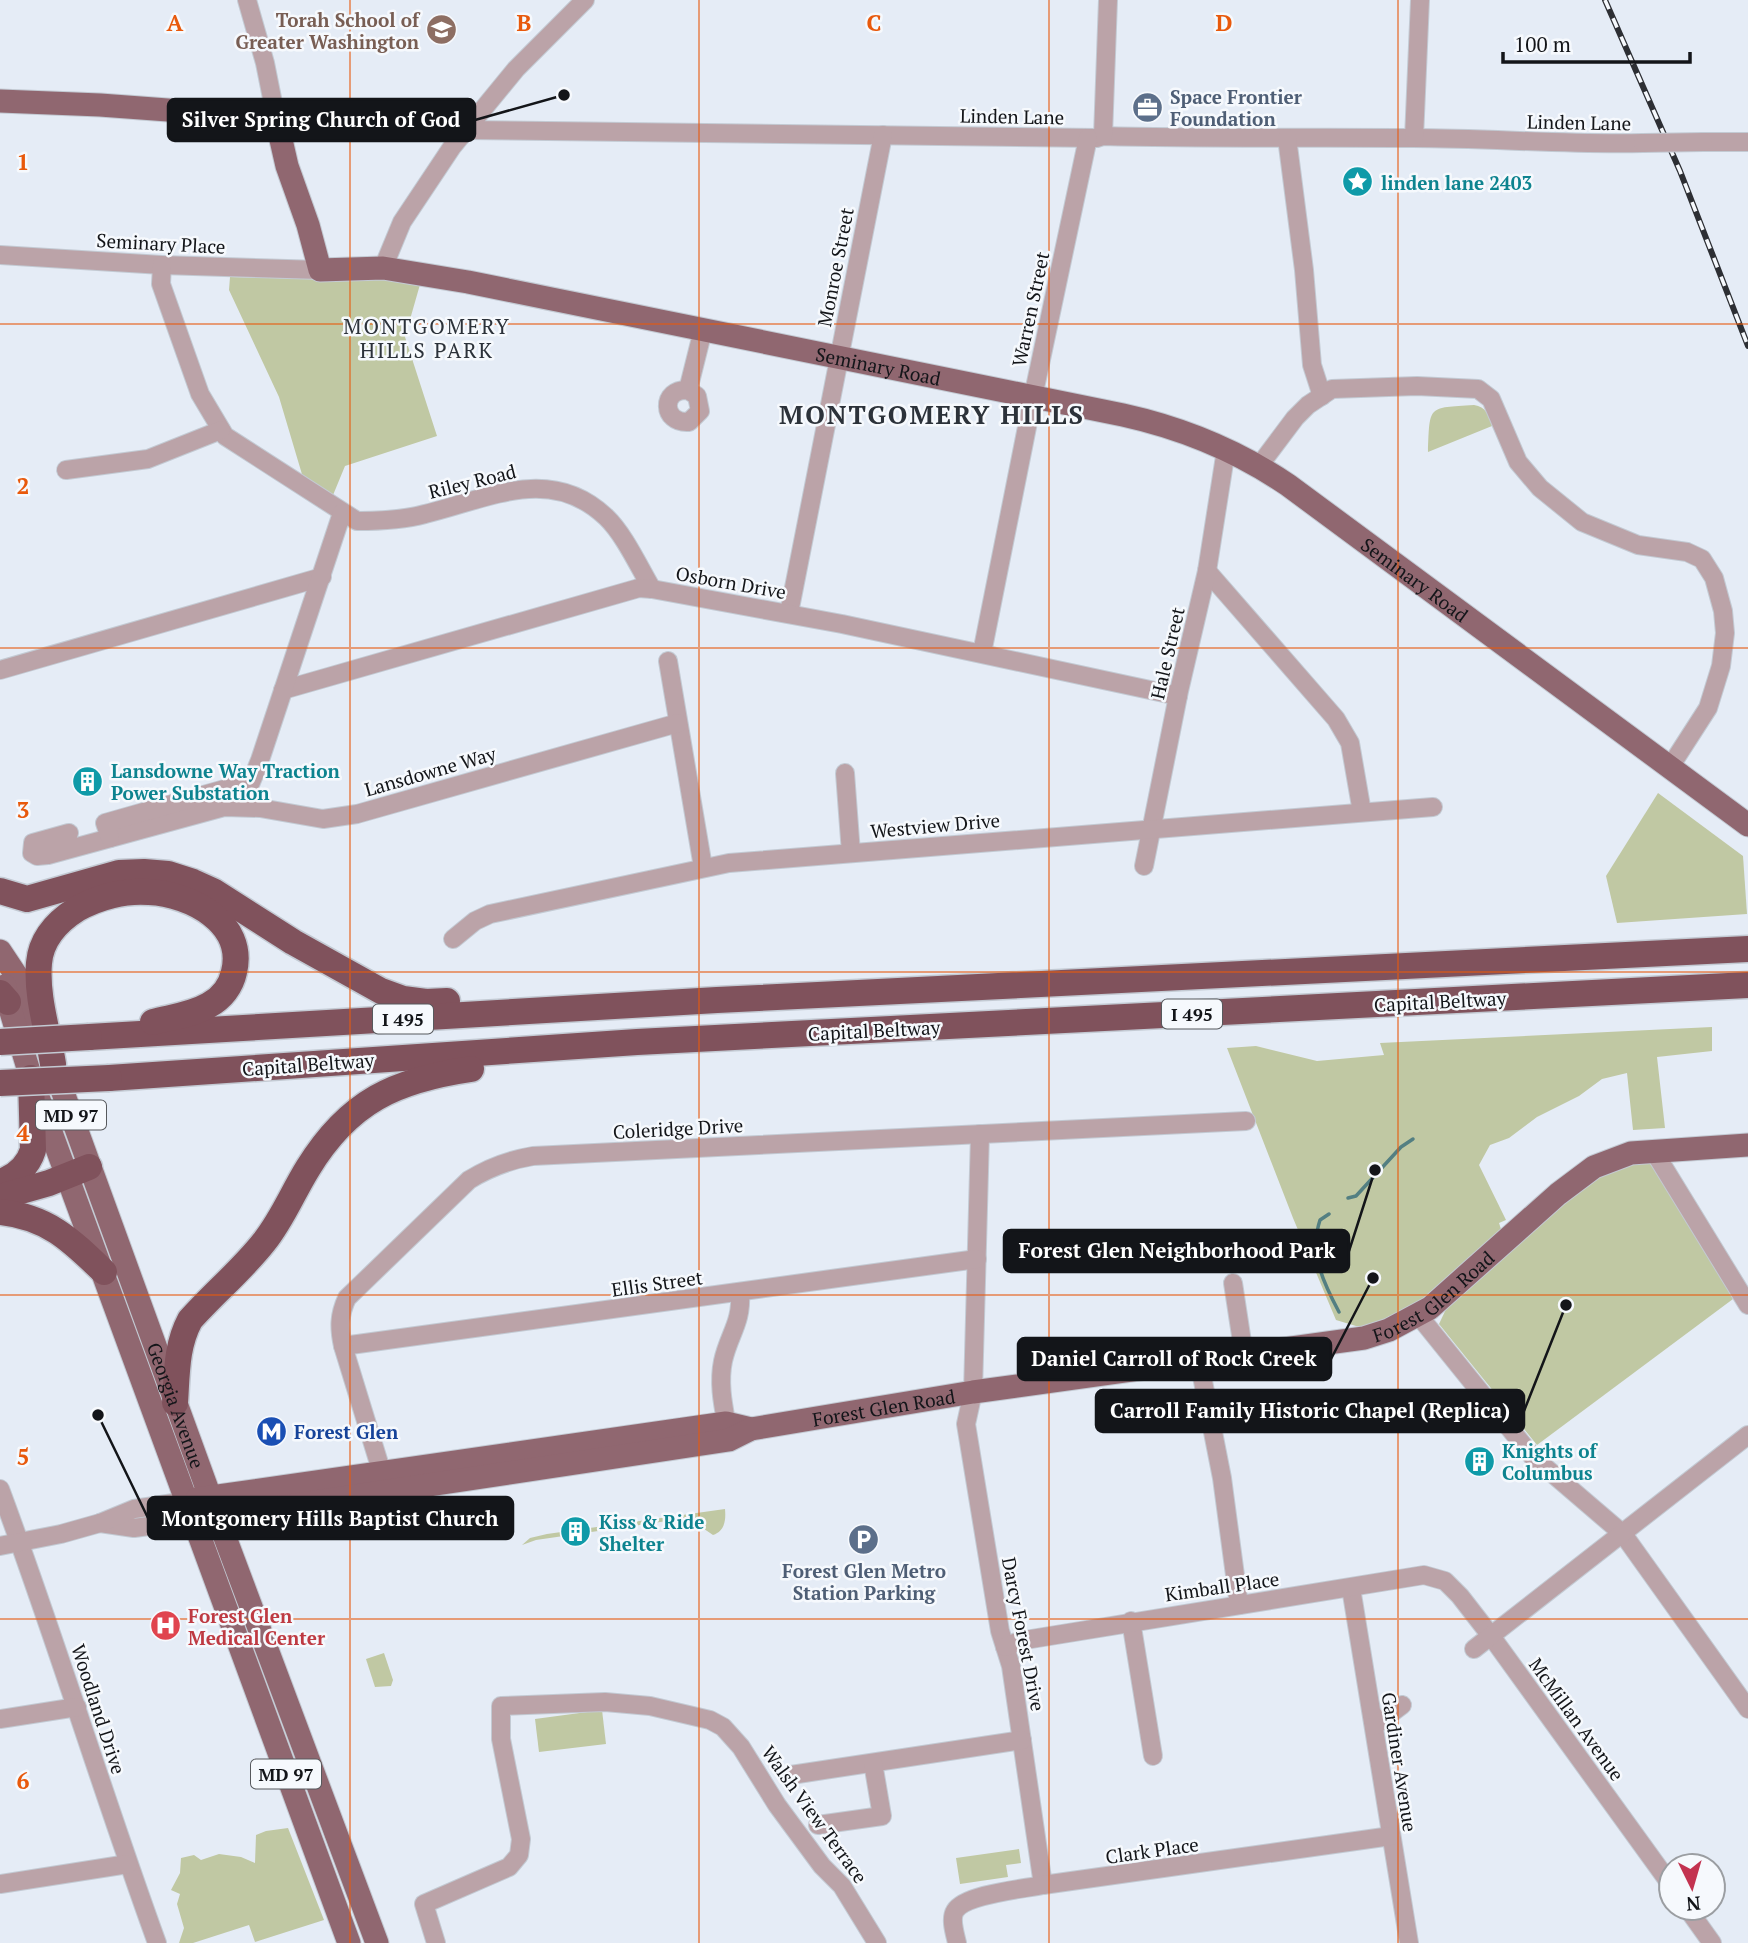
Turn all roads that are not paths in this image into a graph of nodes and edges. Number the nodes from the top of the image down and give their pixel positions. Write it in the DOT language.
graph roads {
  1 [pos="247,0"];
  2 [pos="585,0"];
  3 [pos="1108,0"];
  4 [pos="1420,0"];
  5 [pos="0,101"];
  6 [pos="276,118"];
  7 [pos="468,130"];
  8 [pos="883,135"];
  9 [pos="1096,137"];
  10 [pos="1287,138"];
  11 [pos="1414,138"];
  12 [pos="1748,142"];
  13 [pos="0,255"];
  14 [pos="162,265"];
  15 [pos="383,268"];
  16 [pos="320,270"];
  17 [pos="703,330"];
  18 [pos="839,356"];
  19 [pos="688,390"];
  20 [pos="1322,396"];
  21 [pos="1033,397"];
  22 [pos="221,430"];
  23 [pos="1226,450"];
  24 [pos="1259,466"];
  25 [pos="66,470"];
  26 [pos="342,513"];
  27 [pos="1207,571"];
  28 [pos="322,577"];
  29 [pos="652,589"];
  30 [pos="789,613"];
  31 [pos="982,653"];
  32 [pos="668,661"];
  33 [pos="0,670"];
  34 [pos="283,690"];
  35 [pos="1178,696"];
  36 [pos="678,723"];
  37 [pos="1670,767"];
  38 [pos="845,773"];
  39 [pos="249,785"];
  40 [pos="244,807"];
  41 [pos="1433,807"];
  42 [pos="1362,812"];
  43 [pos="1748,825"];
  44 [pos="1152,828"];
  45 [pos="69,833"];
  46 [pos="110,838"];
  47 [pos="851,853"];
  48 [pos="1144,866"];
  49 [pos="703,867"];
  50 [pos="0,891"];
  51 [pos="453,939"];
  52 [pos="1748,949"];
  53 [pos="0,953"];
  54 [pos="1748,985"];
  55 [pos="4,998"];
  56 [pos="717,1000"];
  57 [pos="89,1038"];
  58 [pos="0,1042"];
  59 [pos="637,1042"];
  60 [pos="53,1064"];
  61 [pos="31,1079"];
  62 [pos="0,1083"];
  63 [pos="1246,1121"];
  64 [pos="980,1134"];
  65 [pos="1748,1144"];
  66 [pos="1653,1150"];
  67 [pos="79,1171"];
  68 [pos="0,1182"];
  69 [pos="0,1197"];
  70 [pos="0,1212"];
  71 [pos="977,1259"];
  72 [pos="104,1272"];
  73 [pos="1233,1283"];
  74 [pos="740,1293"];
  75 [pos="1748,1305"];
  76 [pos="1419,1316"];
  77 [pos="343,1346"];
  78 [pos="1244,1355"];
  79 [pos="1199,1361"];
  80 [pos="973,1392"];
  81 [pos="176,1403"];
  82 [pos="728,1432"];
  83 [pos="1748,1435"];
  84 [pos="382,1473"];
  85 [pos="0,1489"];
  86 [pos="202,1509"];
  87 [pos="1623,1534"];
  88 [pos="20,1543"];
  89 [pos="0,1546"];
  90 [pos="1445,1581"];
  91 [pos="1351,1588"];
  92 [pos="1239,1605"];
  93 [pos="1131,1621"];
  94 [pos="1491,1636"];
  95 [pos="1005,1647"];
  96 [pos="1474,1649"];
  97 [pos="1402,1705"];
  98 [pos="77,1707"];
  99 [pos="1748,1709"];
  100 [pos="0,1719"];
  101 [pos="1374,1726"];
  102 [pos="1022,1740"];
  103 [pos="1153,1756"];
  104 [pos="873,1763"];
  105 [pos="791,1775"];
  106 [pos="818,1825"];
  107 [pos="1391,1836"];
  108 [pos="128,1864"];
  109 [pos="1657,1866"];
  110 [pos="0,1884"];
  111 [pos="1043,1885"];
  112 [pos="1697,1922"];
  113 [pos="157,1943"];
  114 [pos="349,1943"];
  115 [pos="377,1943"];
  116 [pos="436,1943"];
  117 [pos="877,1943"];
  118 [pos="957,1943"];
  119 [pos="1409,1943"];
  120 [pos="1712,1943"];
  1 -- 6 [label="street"];
  2 -- 7 [label="street"];
  3 -- 9 [label="street, Warren Street"];
  4 -- 11 [label="street"];
  5 -- 6 [label="main road"];
  6 -- 7 [label="street, Linden Lane"];
  6 -- 16 [label="main road"];
  7 -- 8 [label="street, Linden Lane"];
  7 -- 15 [label="street"];
  8 -- 9 [label="street, Linden Lane"];
  8 -- 18 [label="street, Monroe Street"];
  9 -- 10 [label="street, Linden Lane"];
  9 -- 21 [label="street, Warren Street"];
  10 -- 11 [label="street, Linden Lane"];
  10 -- 20 [label="street"];
  11 -- 12 [label="street, Linden Lane, bridge"];
  13 -- 14 [label="street, Seminary Place"];
  14 -- 16 [label="street, Seminary Place"];
  14 -- 22 [label="street"];
  15 -- 16 [label="main road, Seminary Road"];
  15 -- 17 [label="main road, Seminary Road"];
  17 -- 18 [label="main road, Seminary Road"];
  17 -- 19 [label="street"];
  18 -- 21 [label="main road, Seminary Road"];
  18 -- 30 [label="street, Monroe Street"];
  20 -- 24 [label="street"];
  20 -- 37 [label="street"];
  21 -- 23 [label="main road, Seminary Road"];
  21 -- 31 [label="street, Warren Street"];
  22 -- 25 [label="street"];
  22 -- 26 [label="street, Riley Road"];
  23 -- 24 [label="main road, Seminary Road"];
  23 -- 27 [label="street, Hale Street"];
  24 -- 37 [label="main road, Seminary Road"];
  26 -- 28 [label="street"];
  26 -- 29 [label="street, Riley Road"];
  27 -- 35 [label="street, Hale Street"];
  27 -- 42 [label="street"];
  28 -- 33 [label="street"];
  28 -- 34 [label="street"];
  29 -- 30 [label="street, Osborn Drive"];
  29 -- 34 [label="street, Osborn Drive"];
  30 -- 31 [label="street, Osborn Drive"];
  31 -- 35 [label="street, Osborn Drive"];
  32 -- 36 [label="street"];
  34 -- 39 [label="street"];
  35 -- 44 [label="street, Hale Street"];
  36 -- 40 [label="street, Lansdowne Way"];
  36 -- 49 [label="street"];
  37 -- 43 [label="main road, Seminary Road"];
  38 -- 47 [label="street"];
  39 -- 40 [label="street"];
  39 -- 46 [label="street"];
  40 -- 46 [label="street, Lansdowne Way"];
  41 -- 42 [label="street, Westview Drive"];
  42 -- 44 [label="street, Westview Drive"];
  44 -- 47 [label="street, Westview Drive"];
  44 -- 48 [label="street, Hale Street"];
  45 -- 46 [label="street, Lansdowne Way"];
  47 -- 49 [label="street, Westview Drive"];
  49 -- 51 [label="street, Westview Drive"];
  50 -- 56 [label="highway"];
  52 -- 56 [label="highway, Capital Beltway / I 495"];
  53 -- 55 [label="main road, Georgia Avenue / MD 97"];
  53 -- 60 [label="main road, Georgia Avenue / MD 97"];
  54 -- 59 [label="highway, Capital Beltway / I 495"];
  55 -- 61 [label="main road, Georgia Avenue / MD 97"];
  56 -- 57 [label="highway, Capital Beltway / I 495"];
  57 -- 58 [label="highway, Capital Beltway / I 495, bridge"];
  57 -- 60 [label="highway"];
  59 -- 62 [label="highway, Capital Beltway / I 495, bridge"];
  59 -- 81 [label="highway"];
  60 -- 67 [label="main road, Georgia Avenue / MD 97"];
  61 -- 67 [label="main road, Georgia Avenue / MD 97"];
  61 -- 68 [label="highway"];
  63 -- 64 [label="street, Coleridge Drive"];
  64 -- 71 [label="street, Darcy Forest Drive"];
  64 -- 77 [label="street, Coleridge Drive"];
  65 -- 66 [label="main road, Forest Glen Road"];
  66 -- 75 [label="street"];
  66 -- 76 [label="main road, Forest Glen Road"];
  67 -- 69 [label="highway"];
  67 -- 72 [label="main road, Georgia Avenue / MD 97"];
  67 -- 81 [label="main road, Georgia Avenue / MD 97"];
  70 -- 72 [label="highway"];
  71 -- 74 [label="street, Ellis Street"];
  71 -- 80 [label="street, Darcy Forest Drive"];
  72 -- 86 [label="main road, Georgia Avenue / MD 97"];
  73 -- 78 [label="street"];
  74 -- 77 [label="street, Ellis Street"];
  74 -- 82 [label="street"];
  76 -- 78 [label="main road, Forest Glen Road"];
  76 -- 87 [label="street"];
  77 -- 84 [label="street, Coleridge Drive"];
  78 -- 79 [label="main road, Forest Glen Road"];
  79 -- 80 [label="main road, Forest Glen Road"];
  79 -- 92 [label="street"];
  80 -- 82 [label="main road, Forest Glen Road"];
  80 -- 95 [label="street, Darcy Forest Drive"];
  81 -- 86 [label="main road, Georgia Avenue / MD 97"];
  82 -- 84 [label="main road, Forest Glen Road"];
  82 -- 86 [label="main road, Forest Glen Road"];
  83 -- 87 [label="street"];
  84 -- 86 [label="main road, Forest Glen Road"];
  85 -- 88 [label="street, Woodland Drive"];
  86 -- 88 [label="street, Forest Glen Road"];
  86 -- 114 [label="main road, Georgia Avenue / MD 97"];
  86 -- 115 [label="main road, Georgia Avenue / MD 97"];
  87 -- 94 [label="street"];
  87 -- 99 [label="street"];
  88 -- 89 [label="street, Forest Glen Road"];
  88 -- 98 [label="street, Woodland Drive"];
  90 -- 91 [label="street, Kimball Place"];
  90 -- 94 [label="street, McMillan Avenue"];
  91 -- 92 [label="street, Kimball Place"];
  91 -- 101 [label="street, Gardiner Avenue"];
  92 -- 93 [label="street, Kimball Place"];
  93 -- 95 [label="street, Kimball Place"];
  93 -- 103 [label="street"];
  94 -- 96 [label="street"];
  94 -- 109 [label="street, McMillan Avenue"];
  95 -- 102 [label="street, Darcy Forest Drive"];
  97 -- 101 [label="street"];
  98 -- 100 [label="street"];
  98 -- 108 [label="street, Woodland Drive"];
  101 -- 107 [label="street, Gardiner Avenue"];
  102 -- 104 [label="street"];
  102 -- 111 [label="street, Darcy Forest Drive"];
  104 -- 105 [label="street"];
  104 -- 106 [label="street"];
  107 -- 111 [label="street, Clark Place"];
  107 -- 119 [label="street, Gardiner Avenue"];
  108 -- 110 [label="street"];
  108 -- 113 [label="street, Woodland Drive"];
  111 -- 118 [label="street, Clark Place"];
  112 -- 120 [label="street"];
  116 -- 117 [label="street, Walsh View Terrace"];
}
